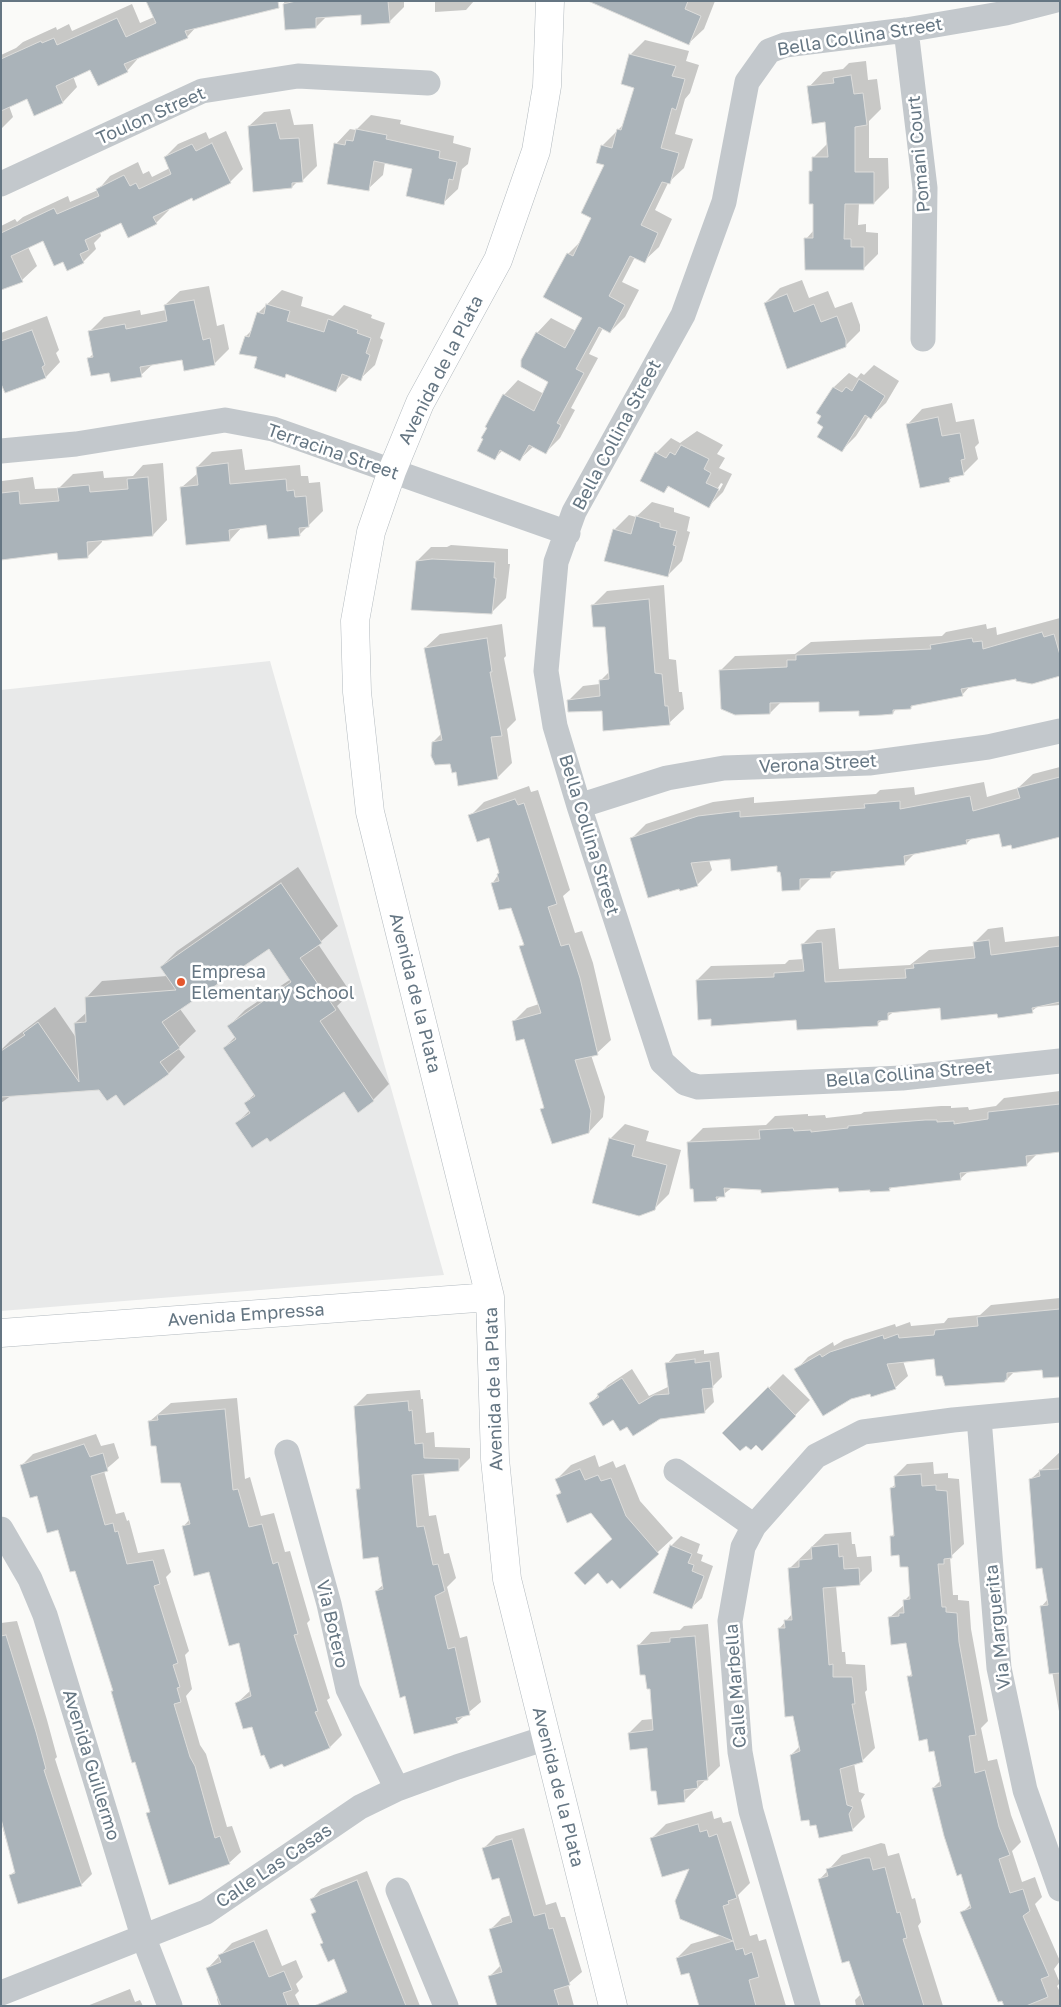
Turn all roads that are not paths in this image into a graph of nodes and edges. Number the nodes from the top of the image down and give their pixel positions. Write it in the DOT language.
graph roads {
  1 [pos="550,1"];
  2 [pos="1053,1"];
  3 [pos="906,30"];
  4 [pos="428,83"];
  5 [pos="1,184"];
  6 [pos="923,339"];
  7 [pos="1,451"];
  8 [pos="392,471"];
  9 [pos="568,534"];
  10 [pos="1060,731"];
  11 [pos="579,806"];
  12 [pos="1060,1061"];
  13 [pos="490,1297"];
  14 [pos="1,1333"];
  15 [pos="1060,1410"];
  16 [pos="979,1418"];
  17 [pos="287,1452"];
  18 [pos="676,1471"];
  19 [pos="754,1526"];
  20 [pos="1,1529"];
  21 [pos="546,1738"];
  22 [pos="396,1789"];
  23 [pos="1060,1888"];
  24 [pos="398,1890"];
  25 [pos="143,1936"];
  26 [pos="1,1993"];
  27 [pos="170,2006"];
  28 [pos="446,2006"];
  29 [pos="613,2006"];
  30 [pos="808,2006"];
  1 -- 8 [label="street, Avenida de la Plata"];
  2 -- 3 [label="street, Bella Collina Street"];
  3 -- 6 [label="street, Pomani Court"];
  3 -- 9 [label="street, Bella Collina Street"];
  4 -- 5 [label="street, Toulon Street"];
  7 -- 8 [label="street, Terracina Street"];
  8 -- 9 [label="street, Terracina Street"];
  8 -- 13 [label="street, Avenida de la Plata"];
  9 -- 11 [label="street, Bella Collina Street"];
  10 -- 11 [label="street, Verona Street"];
  11 -- 12 [label="street, Bella Collina Street"];
  13 -- 14 [label="street, Avenida Empressa"];
  13 -- 21 [label="street, Avenida de la Plata"];
  15 -- 16 [label="street, Calle Marbella"];
  16 -- 19 [label="street, Calle Marbella"];
  16 -- 23 [label="street, Via Marguerita"];
  17 -- 22 [label="street, Via Botero"];
  18 -- 19 [label="street"];
  19 -- 30 [label="street, Calle Marbella"];
  20 -- 25 [label="street, Avenida Guillermo"];
  21 -- 22 [label="street, Calle Las Casas"];
  21 -- 29 [label="street, Avenida de la Plata"];
  22 -- 25 [label="street, Calle Las Casas"];
  24 -- 28 [label="street"];
  25 -- 26 [label="street, Calle Las Casas"];
  25 -- 27 [label="street, Avenida Guillermo"];
}
